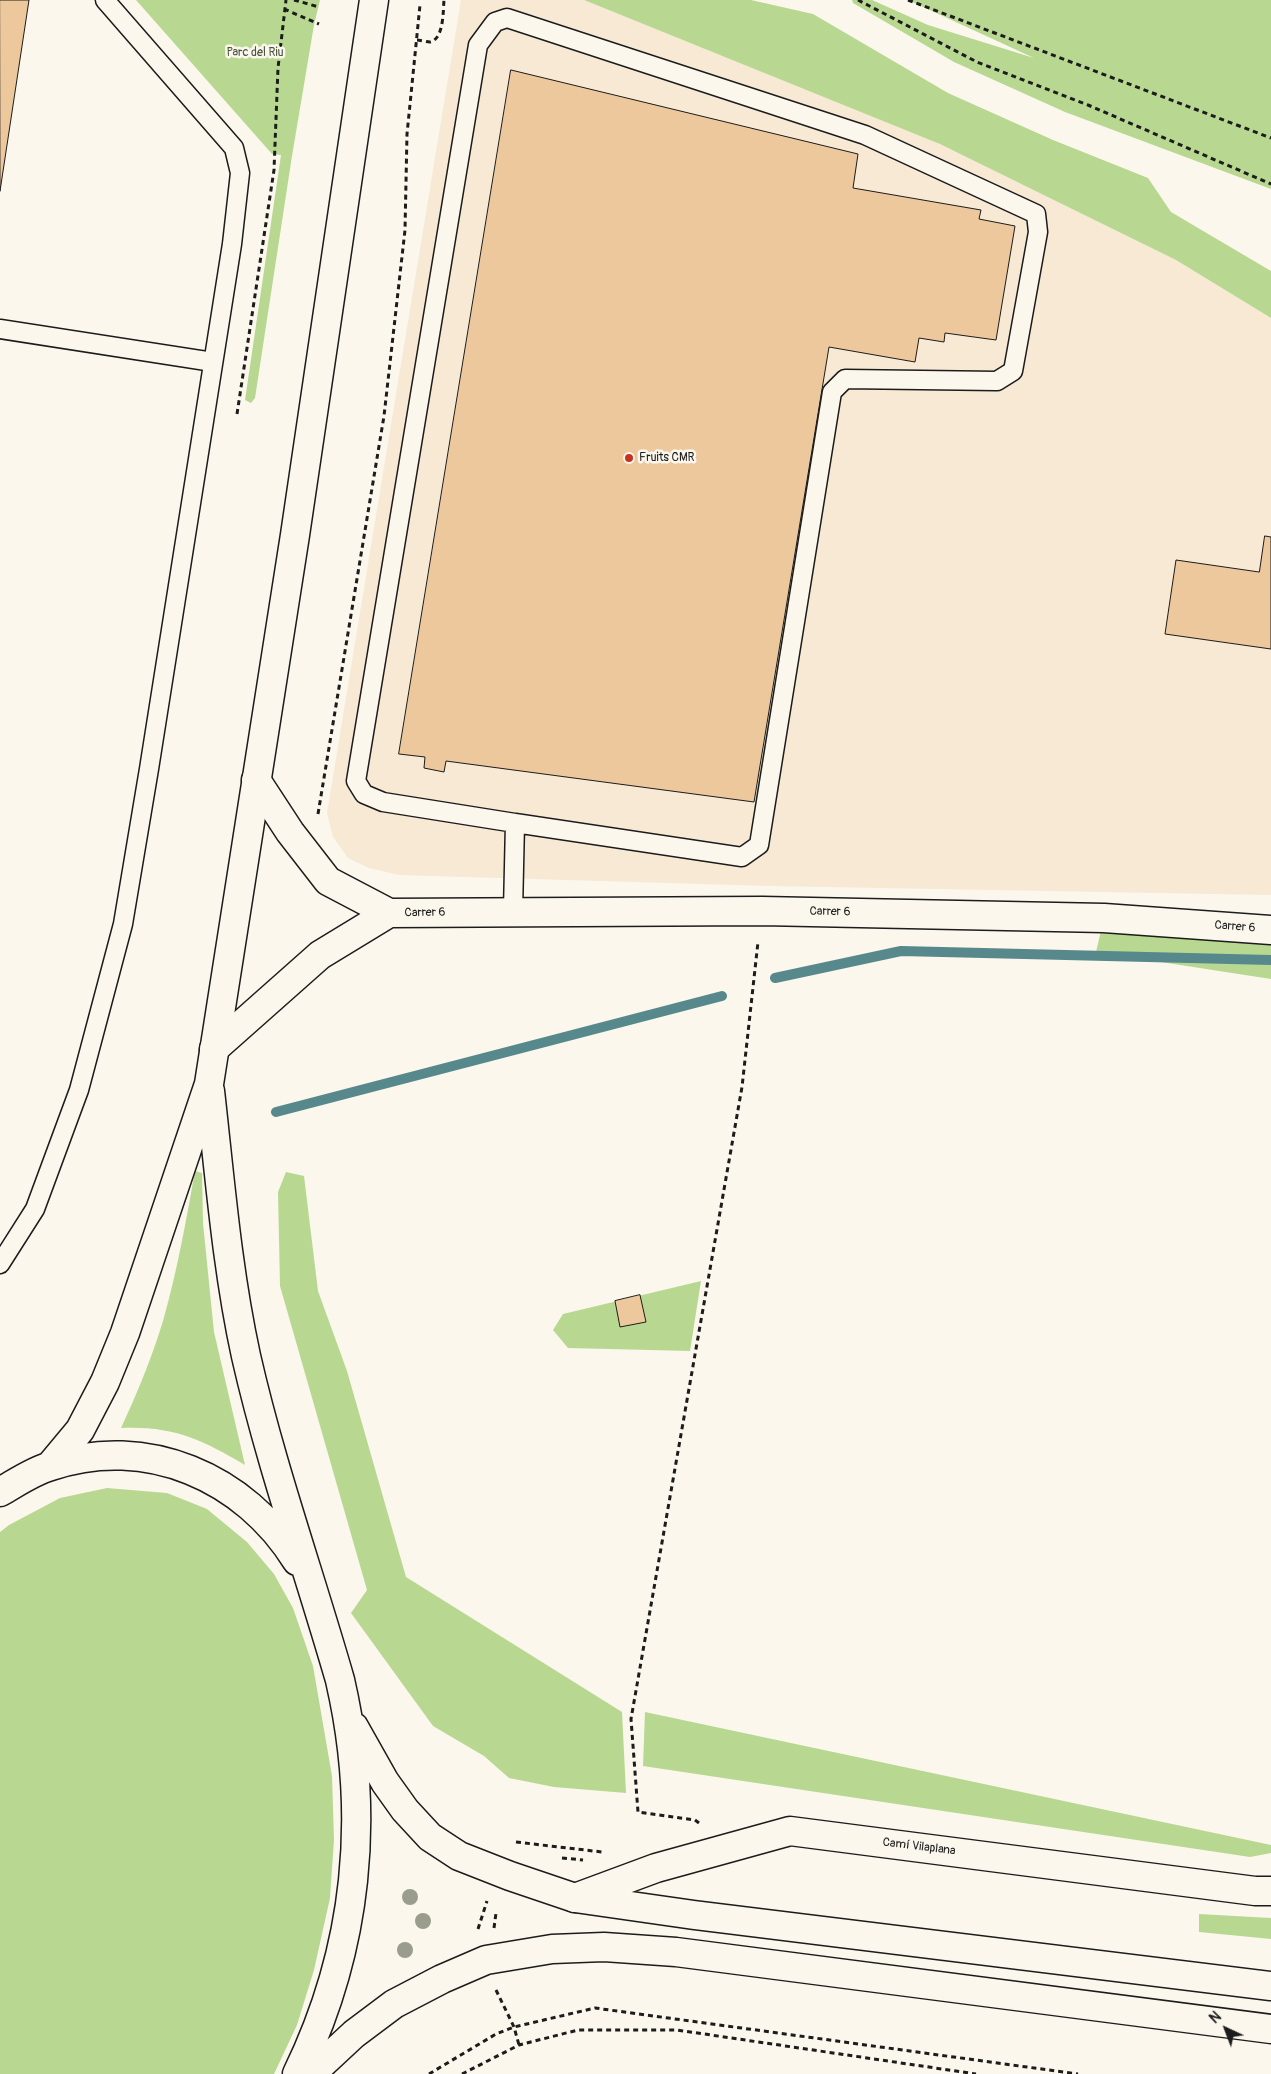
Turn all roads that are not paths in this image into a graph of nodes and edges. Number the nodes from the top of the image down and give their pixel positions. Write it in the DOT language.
graph roads {
  1 [pos="105,0"];
  2 [pos="374,0"];
  3 [pos="0,329"];
  4 [pos="213,362"];
  5 [pos="256,780"];
  6 [pos="515,823"];
  7 [pos="513,911"];
  8 [pos="389,913"];
  9 [pos="1271,930"];
  10 [pos="214,1049"];
  11 [pos="209,1084"];
  12 [pos="0,1264"];
  13 [pos="50,1466"];
  14 [pos="0,1492"];
  15 [pos="312,1583"];
  16 [pos="349,1717"];
  17 [pos="1271,1891"];
  18 [pos="575,1898"];
  19 [pos="1271,1986"];
  20 [pos="1271,2029"];
  21 [pos="297,2074"];
  22 [pos="311,2074"];
  1 -- 4 [label="lane"];
  2 -- 5 [label="main road"];
  3 -- 4 [label="lane"];
  4 -- 12 [label="lane"];
  5 -- 8 [label="main road, Carrer 6"];
  5 -- 10 [label="main road"];
  6 -- 6 [label="lane"];
  6 -- 7 [label="lane"];
  7 -- 8 [label="main road, Carrer 6"];
  7 -- 9 [label="main road, Carrer 6"];
  8 -- 10 [label="main road, Carrer 6"];
  10 -- 11 [label="main road"];
  11 -- 13 [label="main road"];
  11 -- 15 [label="main road"];
  13 -- 14 [label="main road"];
  13 -- 15 [label="main road"];
  15 -- 16 [label="main road"];
  16 -- 18 [label="main road"];
  16 -- 21 [label="main road"];
  17 -- 18 [label="main road, Camí Vilaplana"];
  18 -- 19 [label="main road"];
  20 -- 22 [label="main road"];
}
